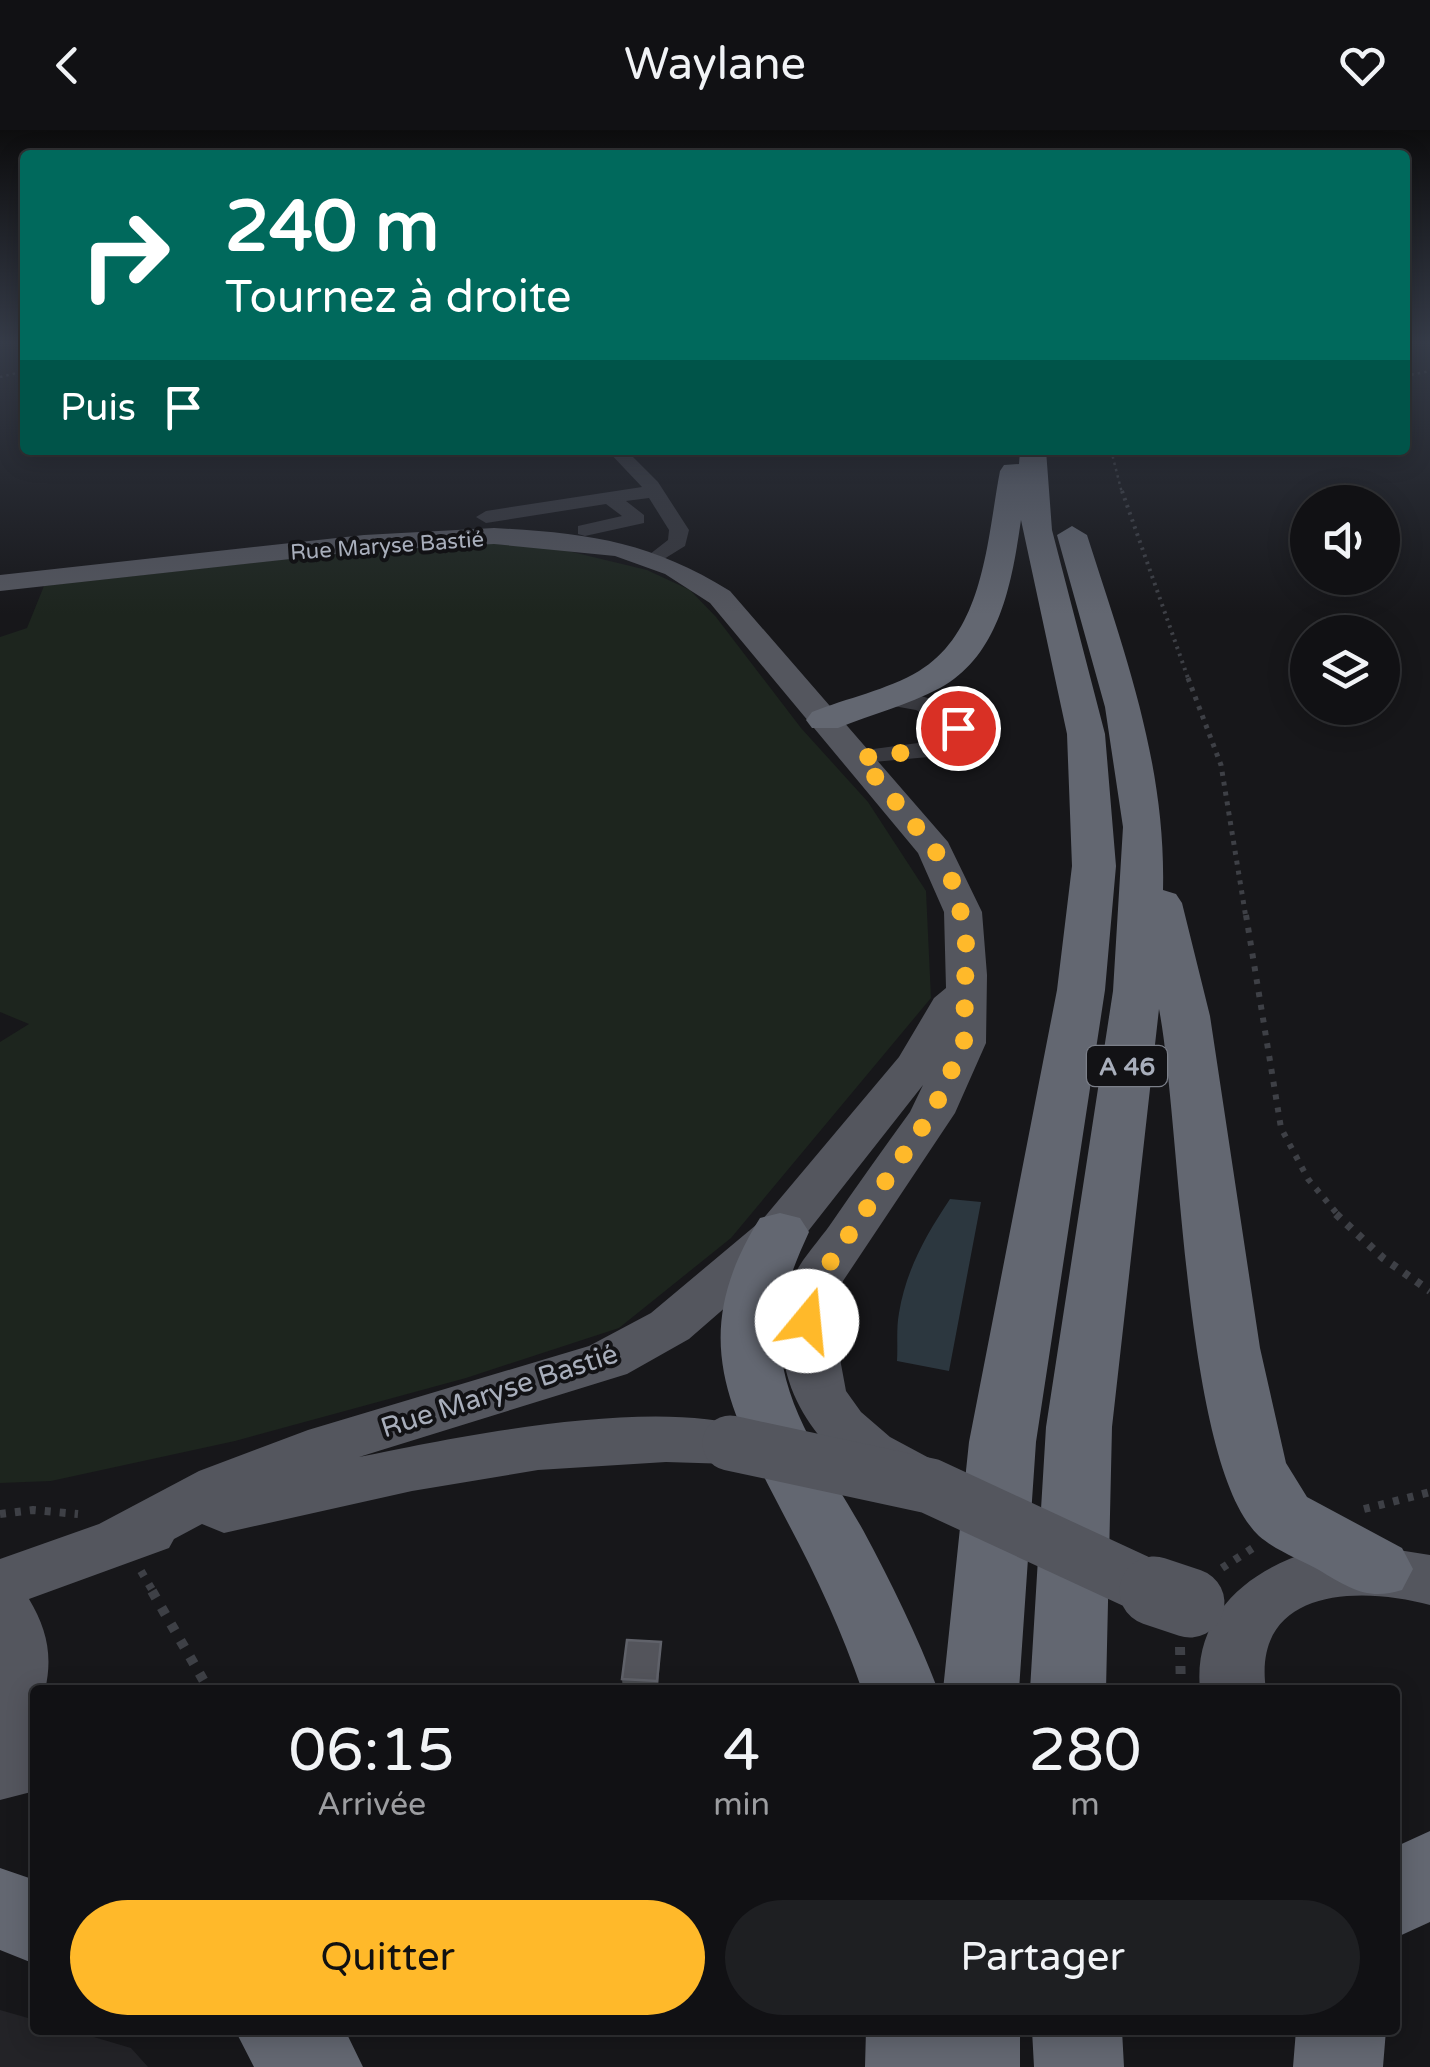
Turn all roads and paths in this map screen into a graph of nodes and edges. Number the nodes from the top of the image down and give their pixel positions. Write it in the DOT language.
graph roads {
  1 [pos="621,455"];
  2 [pos="1018,455"];
  3 [pos="1033,455"];
  4 [pos="1064,455"];
  5 [pos="1112,455"];
  6 [pos="652,488"];
  7 [pos="608,496"];
  8 [pos="486,517"];
  9 [pos="585,530"];
  10 [pos="679,530"];
  11 [pos="637,557"];
  12 [pos="0,583"];
  13 [pos="876,698"];
  14 [pos="814,706"];
  15 [pos="860,758"];
  16 [pos="1144,826"];
  17 [pos="967,975"];
  18 [pos="780,1232"];
  19 [pos="1430,1291"];
  20 [pos="930,1486"];
  21 [pos="121,1539"];
  22 [pos="1412,1573"];
  23 [pos="0,1584"];
  24 [pos="1260,1602"];
  25 [pos="0,1609"];
  26 [pos="1184,1618"];
  27 [pos="206,1685"];
  28 [pos="898,1685"];
  29 [pos="981,1685"];
  30 [pos="1068,1685"];
  31 [pos="1182,1685"];
  32 [pos="1233,1685"];
  33 [pos="0,1724"];
  34 [pos="30,1762"];
  35 [pos="0,1769"];
  36 [pos="1400,1862"];
  37 [pos="1430,1870"];
  38 [pos="1400,1894"];
  39 [pos="0,1909"];
  40 [pos="30,1920"];
  41 [pos="285,2035"];
  42 [pos="911,2035"];
  43 [pos="974,2035"];
  44 [pos="1077,2035"];
  45 [pos="1341,2035"];
  46 [pos="318,2067"];
  47 [pos="910,2067"];
  48 [pos="976,2067"];
  49 [pos="1079,2067"];
  50 [pos="1338,2067"];
  1 -- 6 [label="street"];
  2 -- 13 [label="highway"];
  3 -- 29 [label="highway, A 46"];
  4 -- 16 [label="highway, A 46"];
  5 -- 19 [label="path"];
  6 -- 7 [label="street"];
  6 -- 10 [label="street"];
  7 -- 8 [label="street"];
  7 -- 9 [label="street"];
  10 -- 11 [label="street"];
  10 -- 11 [label="street"];
  11 -- 12 [label="main road, Rue Maryse Bastié"];
  11 -- 14 [label="main road, Rue Maryse Bastié"];
  13 -- 14 [label="highway"];
  13 -- 15 [label="street"];
  14 -- 15 [label="main road, Rue Maryse Bastié"];
  15 -- 17 [label="main road, Rue Maryse Bastié"];
  16 -- 22 [label="highway"];
  16 -- 30 [label="highway, A 46"];
  17 -- 18 [label="main road, Rue Maryse Bastié"];
  17 -- 20 [label="main road, Rue Maryse Bastié, bridge"];
  18 -- 21 [label="main road, Rue Maryse Bastié"];
  18 -- 28 [label="highway"];
  20 -- 21 [label="main road, bridge"];
  20 -- 26 [label="main road, bridge"];
  21 -- 23 [label="main road"];
  21 -- 27 [label="path"];
  22 -- 24 [label="main road"];
  24 -- 26 [label="main road"];
  24 -- 32 [label="main road"];
  25 -- 33 [label="main road"];
  26 -- 31 [label="path"];
  34 -- 35 [label="main road"];
  36 -- 37 [label="main road"];
  37 -- 38 [label="highway"];
  39 -- 40 [label="highway"];
  41 -- 46 [label="highway"];
  42 -- 47 [label="highway"];
  43 -- 48 [label="highway"];
  44 -- 49 [label="highway"];
  45 -- 50 [label="highway"];
}
